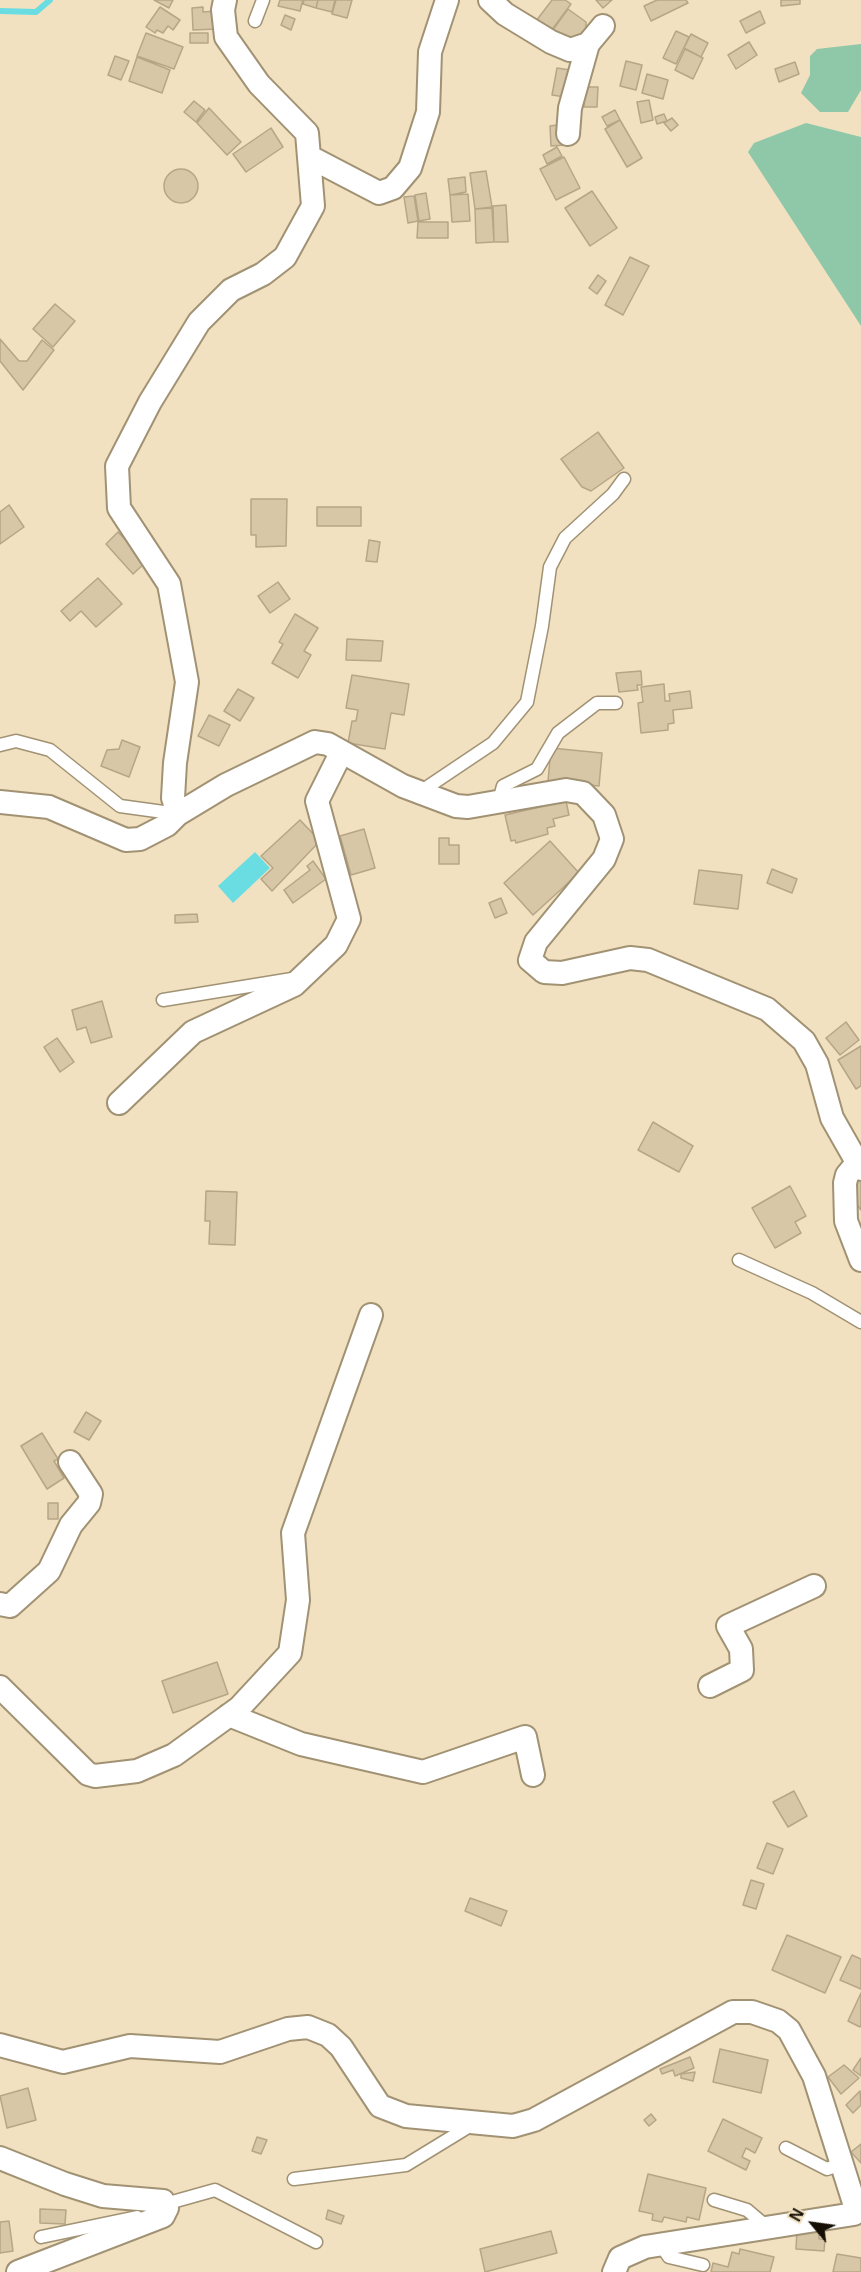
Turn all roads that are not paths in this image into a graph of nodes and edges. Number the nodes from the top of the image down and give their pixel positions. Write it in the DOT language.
graph roads {
  1 [pos="225,0"];
  2 [pos="263,0"];
  3 [pos="447,0"];
  4 [pos="490,0"];
  5 [pos="255,21"];
  6 [pos="603,26"];
  7 [pos="588,44"];
  8 [pos="572,121"];
  9 [pos="310,157"];
  10 [pos="624,479"];
  11 [pos="616,703"];
  12 [pos="0,745"];
  13 [pos="341,753"];
  14 [pos="420,792"];
  15 [pos="499,801"];
  16 [pos="0,802"];
  17 [pos="178,814"];
  18 [pos="302,977"];
  19 [pos="163,1000"];
  20 [pos="119,1103"];
  21 [pos="859,1166"];
  22 [pos="739,1260"];
  23 [pos="861,1260"];
  24 [pos="371,1315"];
  25 [pos="861,1322"];
  26 [pos="70,1462"];
  27 [pos="814,1586"];
  28 [pos="0,1604"];
  29 [pos="710,1686"];
  30 [pos="0,1687"];
  31 [pos="229,1715"];
  32 [pos="533,1775"];
  33 [pos="0,2045"];
  34 [pos="474,2123"];
  35 [pos="786,2148"];
  36 [pos="0,2158"];
  37 [pos="841,2164"];
  38 [pos="294,2179"];
  39 [pos="714,2200"];
  40 [pos="159,2212"];
  41 [pos="857,2215"];
  42 [pos="766,2226"];
  43 [pos="41,2236"];
  44 [pos="316,2242"];
  45 [pos="660,2244"];
  46 [pos="703,2265"];
  47 [pos="609,2271"];
  48 [pos="18,2272"];
  1 -- 9 [label="street"];
  2 -- 5 [label="lane"];
  3 -- 9 [label="street"];
  4 -- 7 [label="street"];
  6 -- 7 [label="street"];
  7 -- 8 [label="street"];
  9 -- 17 [label="street"];
  10 -- 14 [label="lane"];
  11 -- 15 [label="lane"];
  12 -- 17 [label="lane"];
  13 -- 14 [label="street"];
  13 -- 17 [label="street"];
  13 -- 18 [label="street"];
  14 -- 15 [label="street"];
  15 -- 21 [label="street"];
  16 -- 17 [label="street"];
  18 -- 19 [label="lane"];
  18 -- 20 [label="street"];
  21 -- 23 [label="street"];
  22 -- 25 [label="lane"];
  24 -- 31 [label="street"];
  26 -- 28 [label="street"];
  27 -- 29 [label="street"];
  30 -- 31 [label="street"];
  31 -- 32 [label="street"];
  33 -- 34 [label="street"];
  34 -- 37 [label="street"];
  34 -- 38 [label="lane"];
  35 -- 37 [label="lane"];
  36 -- 40 [label="street"];
  37 -- 41 [label="street"];
  39 -- 42 [label="lane"];
  40 -- 43 [label="lane"];
  40 -- 44 [label="lane"];
  40 -- 48 [label="street"];
  41 -- 42 [label="street"];
  42 -- 45 [label="street"];
  45 -- 46 [label="lane"];
  45 -- 47 [label="street"];
}
